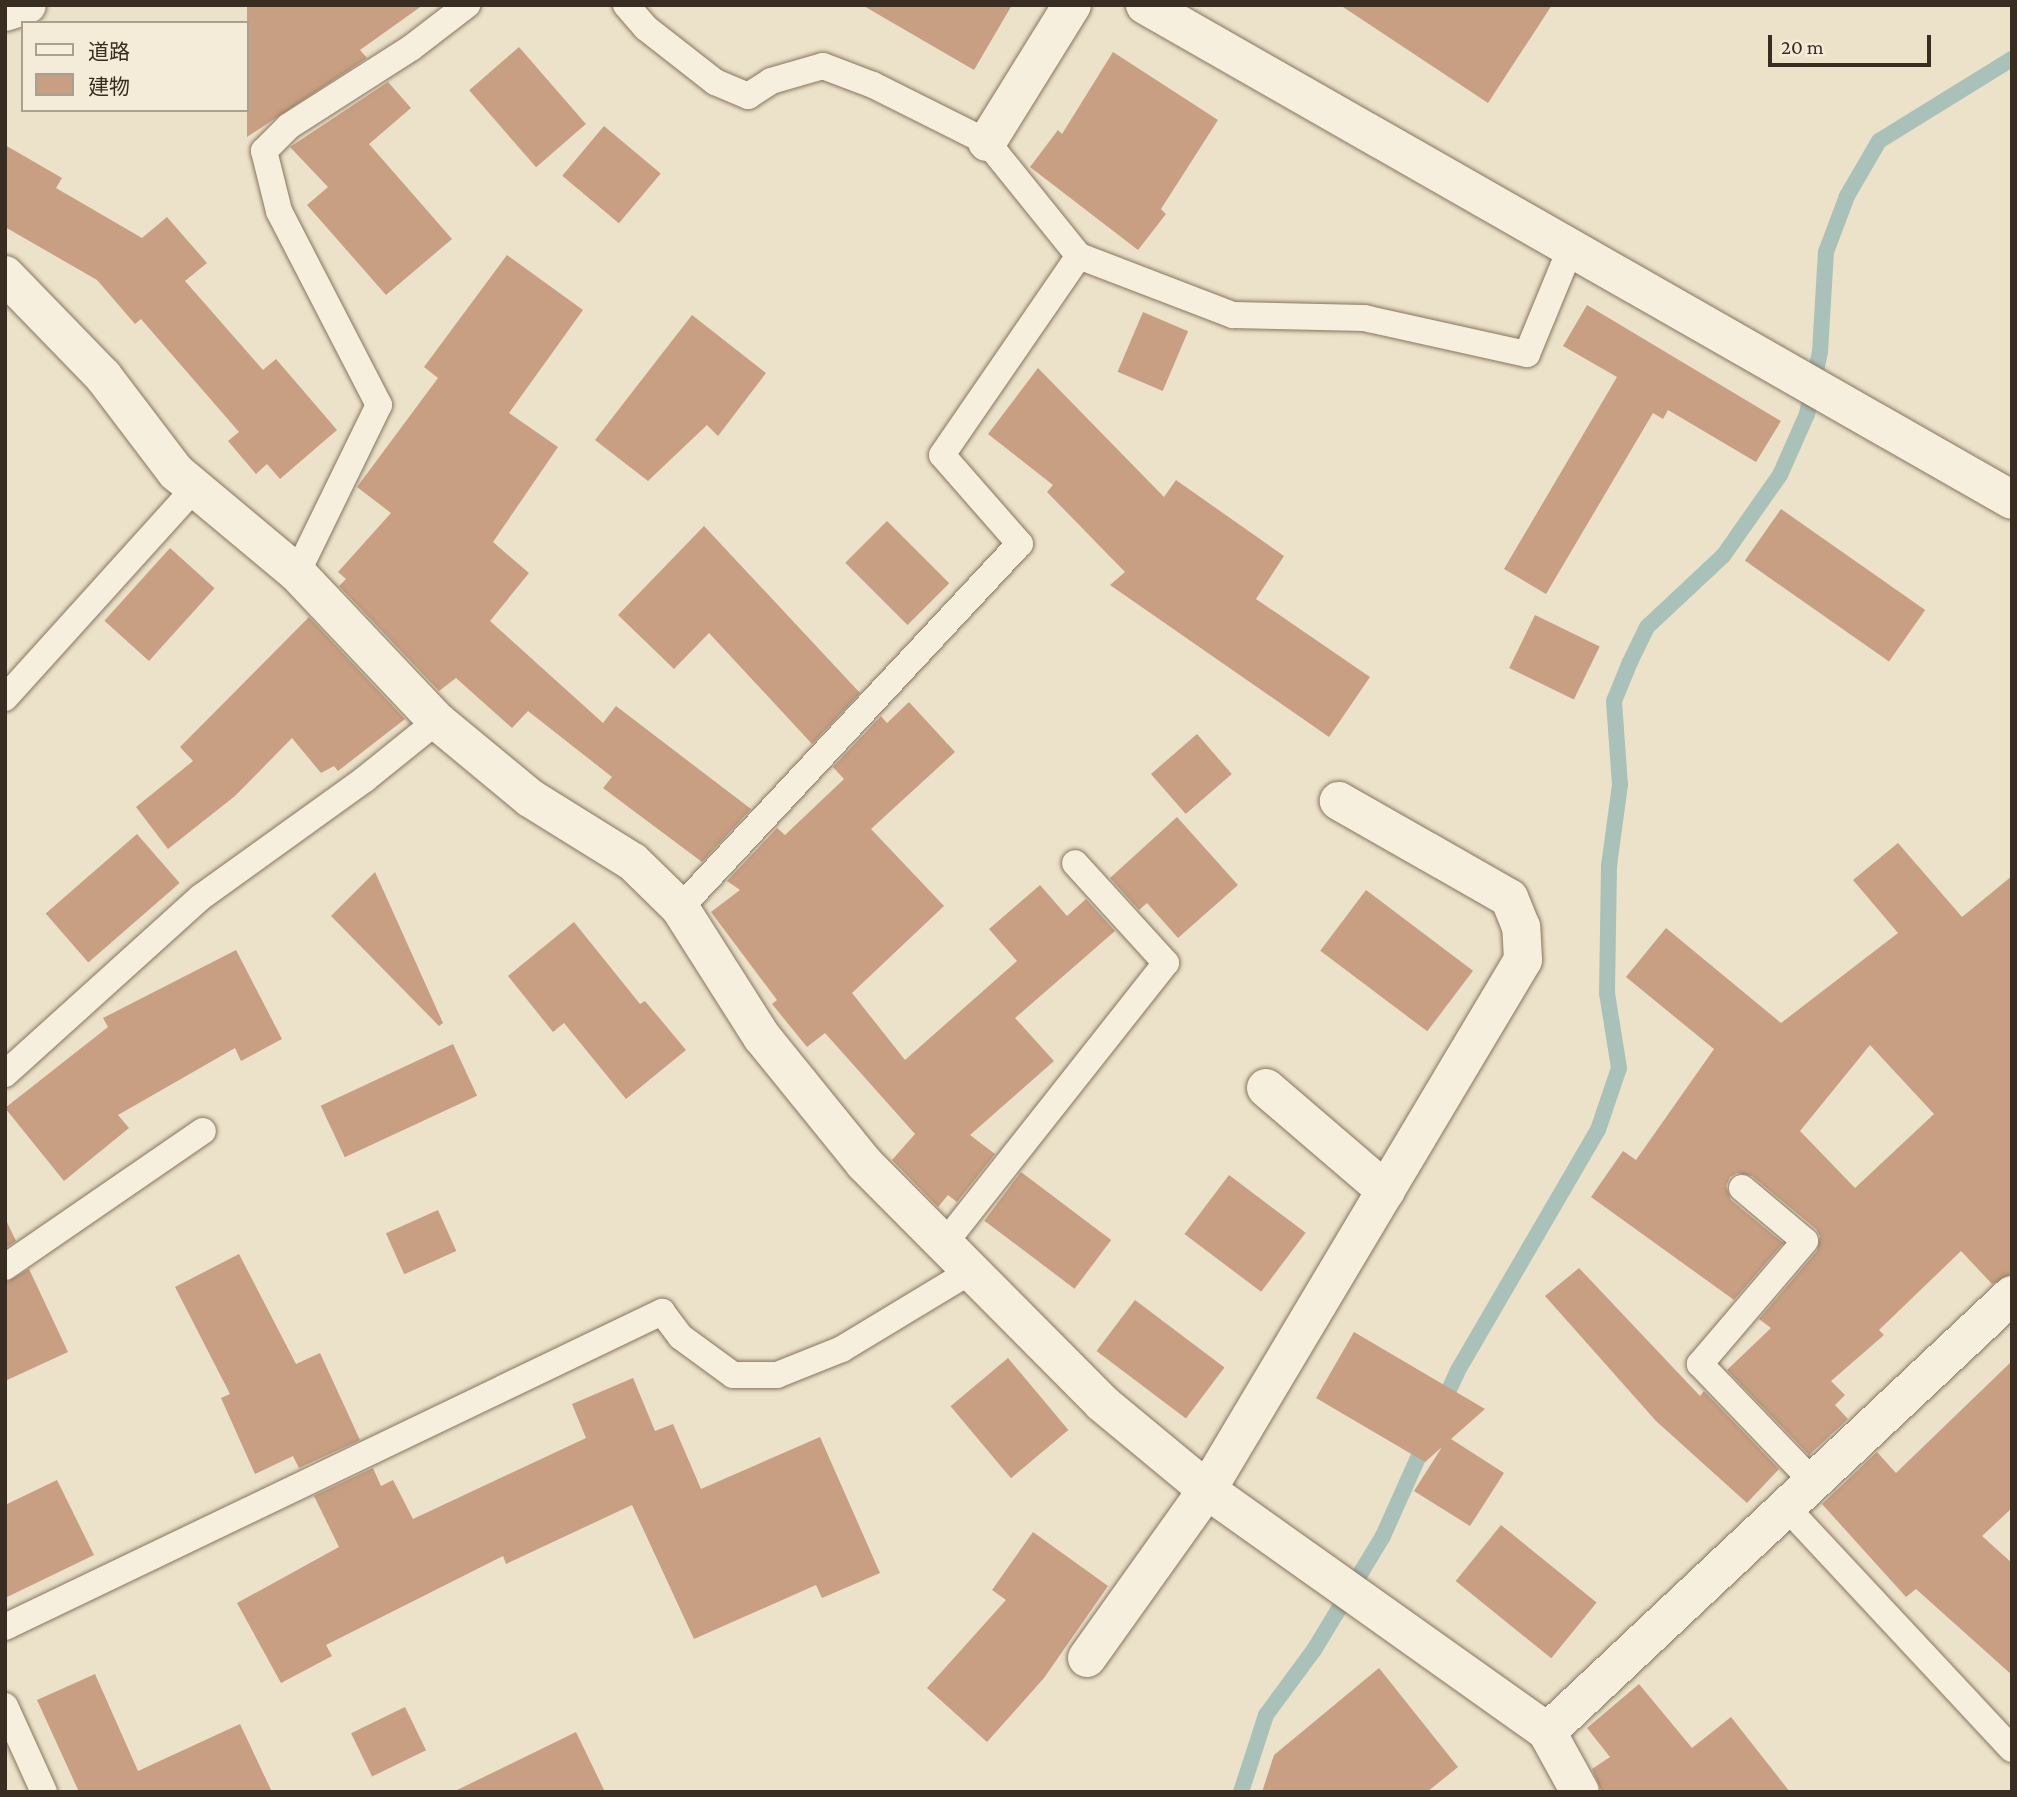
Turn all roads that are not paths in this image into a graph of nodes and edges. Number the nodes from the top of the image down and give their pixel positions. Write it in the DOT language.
graph roads {
  1 [pos="27,5"];
  2 [pos="467,5"];
  3 [pos="626,5"];
  4 [pos="1072,5"];
  5 [pos="1145,5"];
  6 [pos="5,12"];
  7 [pos="987,142"];
  8 [pos="1572,247"];
  9 [pos="1079,256"];
  10 [pos="5,275"];
  11 [pos="195,488"];
  12 [pos="2012,500"];
  13 [pos="297,573"];
  14 [pos="5,698"];
  15 [pos="437,721"];
  16 [pos="1339,801"];
  17 [pos="1075,863"];
  18 [pos="680,908"];
  19 [pos="5,1074"];
  20 [pos="1266,1088"];
  21 [pos="203,1131"];
  22 [pos="1742,1188"];
  23 [pos="1385,1191"];
  24 [pos="944,1244"];
  25 [pos="5,1267"];
  26 [pos="971,1271"];
  27 [pos="2012,1295"];
  28 [pos="1207,1490"];
  29 [pos="1801,1496"];
  30 [pos="5,1627"];
  31 [pos="1087,1658"];
  32 [pos="5,1706"];
  33 [pos="1547,1732"];
  34 [pos="2012,1749"];
  35 [pos="44,1792"];
  36 [pos="1580,1792"];
  1 -- 6 [label="street"];
  2 -- 13 [label="lane"];
  3 -- 7 [label="lane"];
  4 -- 7 [label="street"];
  5 -- 8 [label="street"];
  7 -- 9 [label="lane"];
  8 -- 9 [label="lane"];
  8 -- 12 [label="street"];
  9 -- 18 [label="lane"];
  10 -- 11 [label="street"];
  11 -- 13 [label="street"];
  11 -- 14 [label="lane"];
  13 -- 15 [label="street"];
  15 -- 18 [label="street"];
  15 -- 19 [label="lane"];
  16 -- 23 [label="street"];
  17 -- 24 [label="lane"];
  18 -- 24 [label="street"];
  20 -- 23 [label="street"];
  21 -- 25 [label="lane"];
  22 -- 29 [label="lane"];
  23 -- 28 [label="street"];
  24 -- 26 [label="street"];
  26 -- 28 [label="street"];
  26 -- 30 [label="lane"];
  27 -- 29 [label="street"];
  28 -- 31 [label="street"];
  28 -- 33 [label="street"];
  29 -- 33 [label="street"];
  29 -- 34 [label="lane"];
  32 -- 35 [label="lane"];
  33 -- 36 [label="street"];
}
